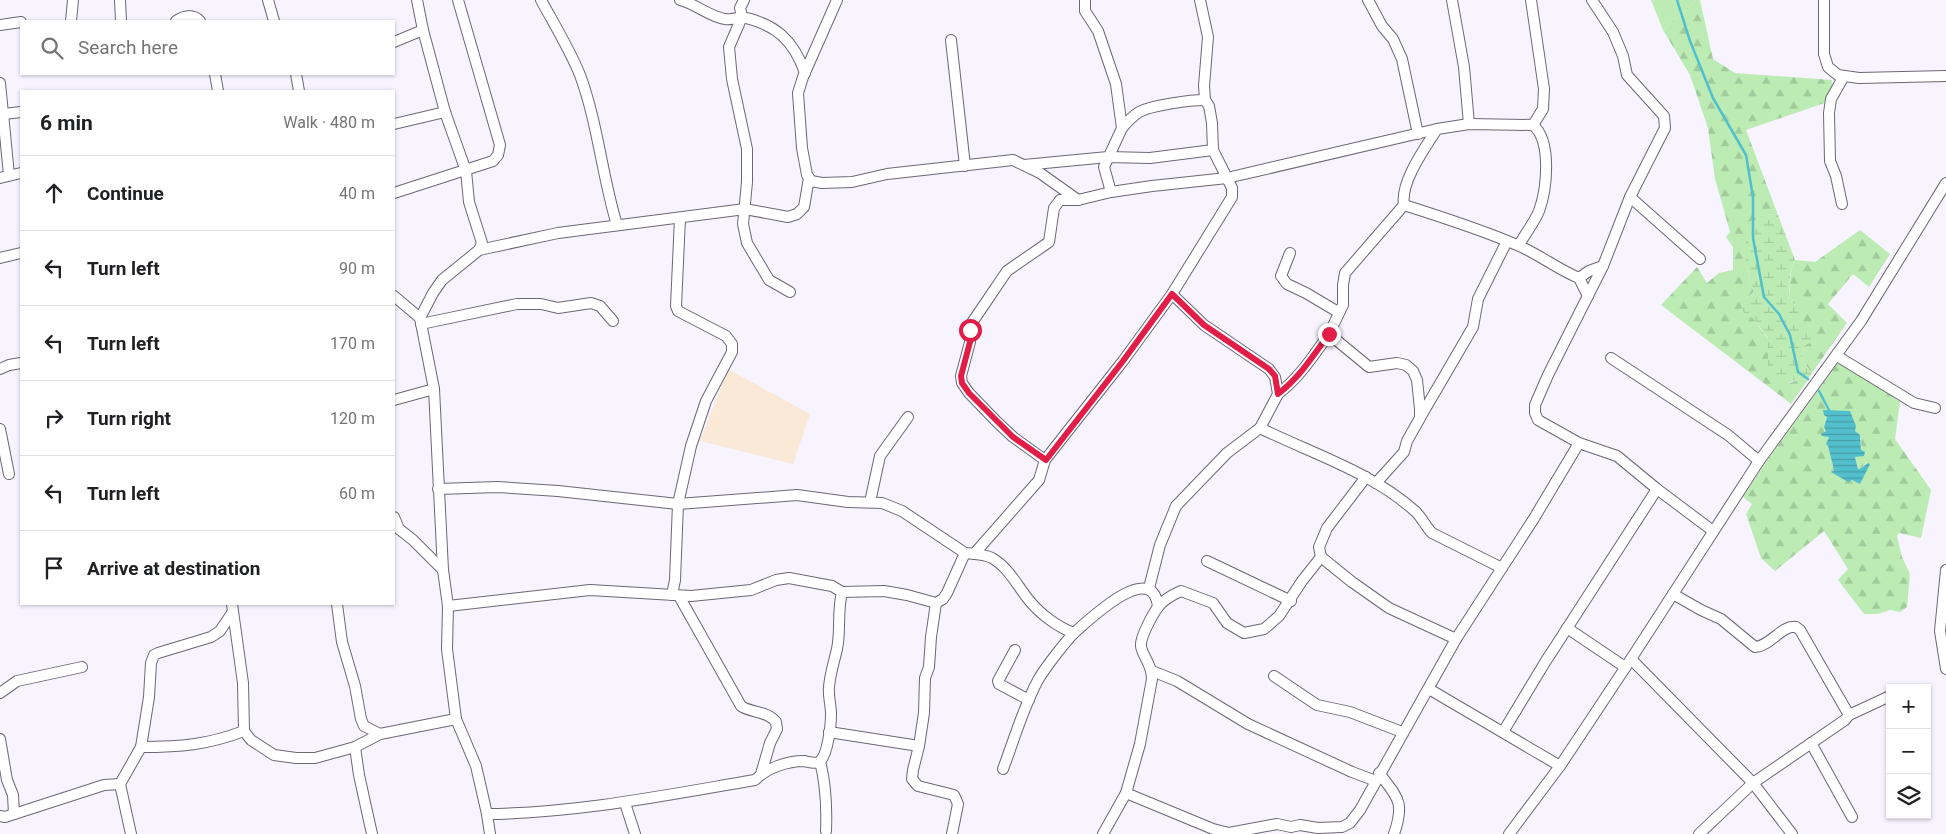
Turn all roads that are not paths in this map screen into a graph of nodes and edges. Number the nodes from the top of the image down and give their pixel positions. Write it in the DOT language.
graph roads {
  1 [pos="73,0"];
  2 [pos="120,0"];
  3 [pos="268,0"];
  4 [pos="417,0"];
  5 [pos="458,0"];
  6 [pos="540,0"];
  7 [pos="680,0"];
  8 [pos="744,0"];
  9 [pos="837,0"];
  10 [pos="1085,0"];
  11 [pos="1200,0"];
  12 [pos="1368,0"];
  13 [pos="1452,0"];
  14 [pos="1530,0"];
  15 [pos="1592,0"];
  16 [pos="1824,0"];
  17 [pos="742,17"];
  18 [pos="71,20"];
  19 [pos="121,20"];
  20 [pos="179,20"];
  21 [pos="199,20"];
  22 [pos="274,20"];
  23 [pos="20,22"];
  24 [pos="0,25"];
  25 [pos="423,30"];
  26 [pos="951,40"];
  27 [pos="395,42"];
  28 [pos="805,73"];
  29 [pos="215,75"];
  30 [pos="299,75"];
  31 [pos="1844,76"];
  32 [pos="1946,76"];
  33 [pos="0,83"];
  34 [pos="218,90"];
  35 [pos="299,90"];
  36 [pos="1205,100"];
  37 [pos="20,112"];
  38 [pos="445,112"];
  39 [pos="4,114"];
  40 [pos="395,124"];
  41 [pos="1469,124"];
  42 [pos="1533,125"];
  43 [pos="1122,128"];
  44 [pos="1437,129"];
  45 [pos="1418,134"];
  46 [pos="1213,150"];
  47 [pos="1108,157"];
  48 [pos="1023,165"];
  49 [pos="965,166"];
  50 [pos="466,171"];
  51 [pos="20,173"];
  52 [pos="5,176"];
  53 [pos="809,178"];
  54 [pos="1228,178"];
  55 [pos="1946,183"];
  56 [pos="1111,192"];
  57 [pos="395,193"];
  58 [pos="1630,197"];
  59 [pos="1078,200"];
  60 [pos="1842,204"];
  61 [pos="1404,205"];
  62 [pos="745,209"];
  63 [pos="680,218"];
  64 [pos="617,225"];
  65 [pos="1507,241"];
  66 [pos="1519,246"];
  67 [pos="479,250"];
  68 [pos="20,253"];
  69 [pos="1290,253"];
  70 [pos="0,258"];
  71 [pos="1700,258"];
  72 [pos="1603,266"];
  73 [pos="1579,278"];
  74 [pos="790,292"];
  75 [pos="1172,294"];
  76 [pos="1588,296"];
  77 [pos="396,301"];
  78 [pos="1338,312"];
  79 [pos="421,321"];
  80 [pos="614,321"];
  81 [pos="1329,334"];
  82 [pos="1837,356"];
  83 [pos="1611,358"];
  84 [pos="20,363"];
  85 [pos="0,369"];
  86 [pos="434,389"];
  87 [pos="1278,394"];
  88 [pos="395,400"];
  89 [pos="1935,408"];
  90 [pos="908,417"];
  91 [pos="1420,418"];
  92 [pos="1260,428"];
  93 [pos="0,429"];
  94 [pos="1579,443"];
  95 [pos="1046,460"];
  96 [pos="1759,461"];
  97 [pos="9,474"];
  98 [pos="1366,477"];
  99 [pos="1376,482"];
  100 [pos="438,488"];
  101 [pos="1657,490"];
  102 [pos="870,502"];
  103 [pos="678,504"];
  104 [pos="395,519"];
  105 [pos="1712,531"];
  106 [pos="970,553"];
  107 [pos="1321,557"];
  108 [pos="1207,561"];
  109 [pos="1502,568"];
  110 [pos="443,570"];
  111 [pos="1946,570"];
  112 [pos="1149,588"];
  113 [pos="842,592"];
  114 [pos="1673,594"];
  115 [pos="676,596"];
  116 [pos="1290,601"];
  117 [pos="936,603"];
  118 [pos="337,605"];
  119 [pos="448,606"];
  120 [pos="1158,607"];
  121 [pos="232,608"];
  122 [pos="1944,611"];
  123 [pos="1567,628"];
  124 [pos="1074,633"];
  125 [pos="1456,639"];
  126 [pos="1015,650"];
  127 [pos="1628,663"];
  128 [pos="82,667"];
  129 [pos="1946,669"];
  130 [pos="1152,671"];
  131 [pos="1274,676"];
  132 [pos="1429,689"];
  133 [pos="0,693"];
  134 [pos="1886,698"];
  135 [pos="1029,700"];
  136 [pos="1849,715"];
  137 [pos="456,719"];
  138 [pos="244,731"];
  139 [pos="829,732"];
  140 [pos="1402,732"];
  141 [pos="1503,732"];
  142 [pos="380,734"];
  143 [pos="0,739"];
  144 [pos="1811,743"];
  145 [pos="919,746"];
  146 [pos="141,747"];
  147 [pos="355,747"];
  148 [pos="820,761"];
  149 [pos="1560,766"];
  150 [pos="1002,769"];
  151 [pos="761,774"];
  152 [pos="1378,777"];
  153 [pos="1753,783"];
  154 [pos="120,784"];
  155 [pos="1126,793"];
  156 [pos="625,803"];
  157 [pos="487,814"];
  158 [pos="1852,817"];
  159 [pos="5,818"];
  160 [pos="826,831"];
  161 [pos="131,834"];
  162 [pos="372,834"];
  163 [pos="490,834"];
  164 [pos="634,834"];
  165 [pos="952,834"];
  166 [pos="1103,834"];
  167 [pos="1229,834"];
  168 [pos="1394,834"];
  169 [pos="1509,834"];
  170 [pos="1699,834"];
  171 [pos="1792,834"];
  1 -- 18 [label="street"];
  2 -- 19 [label="street"];
  3 -- 22 [label="street"];
  4 -- 25 [label="street"];
  5 -- 50 [label="street"];
  6 -- 64 [label="street"];
  7 -- 17 [label="street"];
  8 -- 17 [label="street"];
  9 -- 28 [label="street"];
  10 -- 43 [label="street"];
  11 -- 36 [label="street"];
  12 -- 45 [label="street"];
  13 -- 41 [label="street"];
  14 -- 42 [label="street"];
  15 -- 58 [label="street"];
  16 -- 31 [label="street"];
  17 -- 28 [label="street"];
  17 -- 62 [label="street"];
  20 -- 21 [label="street"];
  23 -- 24 [label="street"];
  25 -- 27 [label="street"];
  25 -- 38 [label="street"];
  26 -- 49 [label="street"];
  28 -- 53 [label="street"];
  29 -- 34 [label="street"];
  30 -- 35 [label="street"];
  31 -- 32 [label="street"];
  31 -- 60 [label="street"];
  33 -- 39 [label="street"];
  36 -- 43 [label="street"];
  36 -- 46 [label="street"];
  37 -- 39 [label="street"];
  38 -- 40 [label="street"];
  38 -- 50 [label="street"];
  39 -- 52 [label="street"];
  41 -- 42 [label="street"];
  41 -- 44 [label="street"];
  42 -- 66 [label="street"];
  43 -- 47 [label="street"];
  44 -- 45 [label="street"];
  44 -- 61 [label="street"];
  45 -- 54 [label="street"];
  46 -- 47 [label="street"];
  46 -- 54 [label="street"];
  47 -- 48 [label="street"];
  47 -- 56 [label="street"];
  48 -- 49 [label="street"];
  48 -- 59 [label="street"];
  49 -- 53 [label="street"];
  50 -- 57 [label="street"];
  50 -- 67 [label="street"];
  51 -- 52 [label="street"];
  53 -- 62 [label="street"];
  54 -- 56 [label="street"];
  54 -- 75 [label="street"];
  55 -- 82 [label="street"];
  56 -- 59 [label="street"];
  58 -- 71 [label="street"];
  58 -- 72 [label="street"];
  59 -- 95 [label="street"];
  61 -- 65 [label="street"];
  61 -- 78 [label="street"];
  62 -- 63 [label="street"];
  62 -- 74 [label="street"];
  63 -- 64 [label="street"];
  63 -- 103 [label="street"];
  64 -- 67 [label="street"];
  65 -- 66 [label="street"];
  65 -- 91 [label="street"];
  66 -- 73 [label="street"];
  67 -- 79 [label="street"];
  68 -- 70 [label="street"];
  69 -- 78 [label="street"];
  72 -- 73 [label="street"];
  72 -- 76 [label="street"];
  73 -- 76 [label="street"];
  75 -- 87 [label="street"];
  75 -- 95 [label="street"];
  76 -- 94 [label="street"];
  77 -- 79 [label="street"];
  78 -- 81 [label="street"];
  79 -- 80 [label="street"];
  79 -- 86 [label="street"];
  81 -- 87 [label="street"];
  81 -- 91 [label="street"];
  82 -- 89 [label="street"];
  82 -- 96 [label="street"];
  83 -- 96 [label="street"];
  84 -- 85 [label="street"];
  86 -- 88 [label="street"];
  86 -- 100 [label="street"];
  87 -- 92 [label="street"];
  90 -- 102 [label="street"];
  91 -- 99 [label="street"];
  92 -- 98 [label="street"];
  92 -- 112 [label="street"];
  93 -- 97 [label="street"];
  94 -- 101 [label="street"];
  94 -- 109 [label="street"];
  95 -- 106 [label="street"];
  96 -- 105 [label="street"];
  98 -- 99 [label="street"];
  98 -- 107 [label="street"];
  99 -- 109 [label="street"];
  100 -- 103 [label="street"];
  100 -- 110 [label="street"];
  101 -- 105 [label="street"];
  101 -- 123 [label="street"];
  102 -- 103 [label="street"];
  102 -- 106 [label="street"];
  103 -- 115 [label="street"];
  104 -- 110 [label="street"];
  105 -- 114 [label="street"];
  106 -- 117 [label="street"];
  106 -- 124 [label="street"];
  107 -- 116 [label="street"];
  107 -- 125 [label="street"];
  108 -- 116 [label="street"];
  109 -- 125 [label="street"];
  110 -- 119 [label="street"];
  111 -- 122 [label="street"];
  112 -- 120 [label="street"];
  112 -- 124 [label="street"];
  113 -- 115 [label="street"];
  113 -- 117 [label="street"];
  113 -- 139 [label="street"];
  114 -- 127 [label="street"];
  114 -- 136 [label="street"];
  115 -- 119 [label="street"];
  115 -- 151 [label="street"];
  116 -- 120 [label="street"];
  117 -- 145 [label="street"];
  118 -- 142 [label="street"];
  119 -- 137 [label="street"];
  120 -- 130 [label="street"];
  121 -- 138 [label="street"];
  121 -- 146 [label="street"];
  122 -- 129 [label="street"];
  123 -- 127 [label="street"];
  123 -- 141 [label="street"];
  124 -- 135 [label="street"];
  125 -- 132 [label="street"];
  126 -- 135 [label="street"];
  127 -- 149 [label="street"];
  127 -- 153 [label="street"];
  128 -- 133 [label="street"];
  130 -- 152 [label="street"];
  130 -- 155 [label="street"];
  131 -- 140 [label="street"];
  132 -- 140 [label="street"];
  132 -- 141 [label="street"];
  134 -- 136 [label="street"];
  135 -- 150 [label="street"];
  136 -- 144 [label="street"];
  137 -- 142 [label="street"];
  137 -- 157 [label="street"];
  138 -- 146 [label="street"];
  138 -- 147 [label="street"];
  139 -- 145 [label="street"];
  139 -- 148 [label="street"];
  140 -- 152 [label="street"];
  141 -- 149 [label="street"];
  142 -- 147 [label="street"];
  143 -- 159 [label="street"];
  144 -- 153 [label="street"];
  144 -- 158 [label="street"];
  145 -- 165 [label="street"];
  146 -- 154 [label="street"];
  147 -- 162 [label="street"];
  148 -- 151 [label="street"];
  148 -- 160 [label="street"];
  149 -- 169 [label="street"];
  151 -- 156 [label="street"];
  152 -- 167 [label="street"];
  152 -- 168 [label="street"];
  153 -- 170 [label="street"];
  153 -- 171 [label="street"];
  154 -- 159 [label="street"];
  154 -- 161 [label="street"];
  155 -- 166 [label="street"];
  155 -- 167 [label="street"];
  156 -- 157 [label="street"];
  156 -- 164 [label="street"];
  157 -- 163 [label="street"];
}
